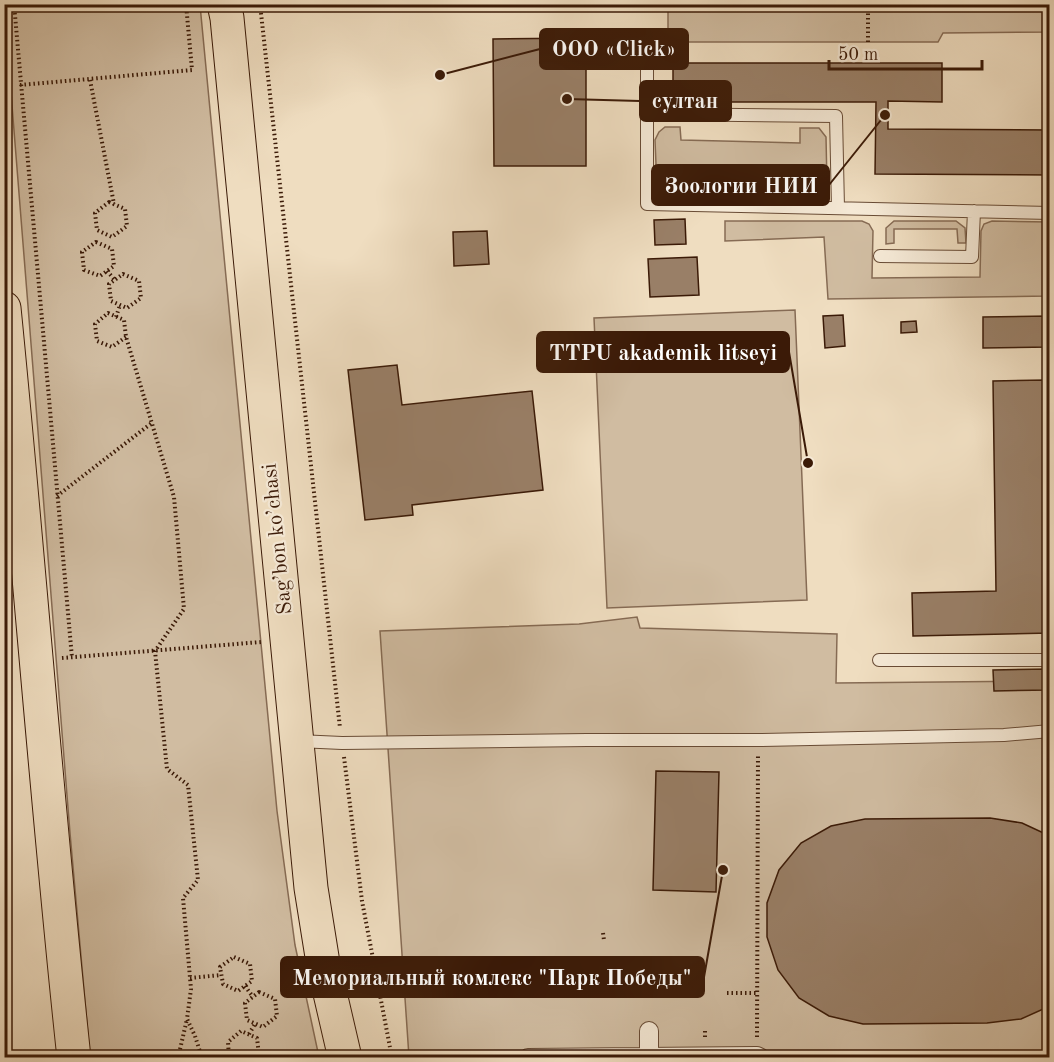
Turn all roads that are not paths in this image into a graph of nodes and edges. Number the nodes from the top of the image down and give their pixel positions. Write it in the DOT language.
graph roads {
  1 [pos="226,9"];
  2 [pos="647,51"];
  3 [pos="648,114"];
  4 [pos="838,208"];
  5 [pos="974,211"];
  6 [pos="1050,213"];
  7 [pos="880,256"];
  8 [pos="4,308"];
  9 [pos="879,660"];
  10 [pos="1050,660"];
  11 [pos="1050,731"];
  12 [pos="297,741"];
  13 [pos="649,1031"];
  14 [pos="649,1057"];
  15 [pos="759,1057"];
  16 [pos="74,1058"];
  17 [pos="345,1058"];
  18 [pos="528,1058"];
  1 -- 12 [label="main road, Sag’bon ko’chasi"];
  2 -- 3 [label="lane"];
  3 -- 4 [label="lane"];
  3 -- 4 [label="lane"];
  4 -- 5 [label="lane"];
  5 -- 6 [label="lane"];
  5 -- 7 [label="lane"];
  8 -- 16 [label="main road"];
  9 -- 10 [label="lane"];
  11 -- 12 [label="lane"];
  12 -- 17 [label="main road, Sag’bon ko’chasi"];
  13 -- 14 [label="street"];
  14 -- 15 [label="street"];
  14 -- 18 [label="street"];
}
